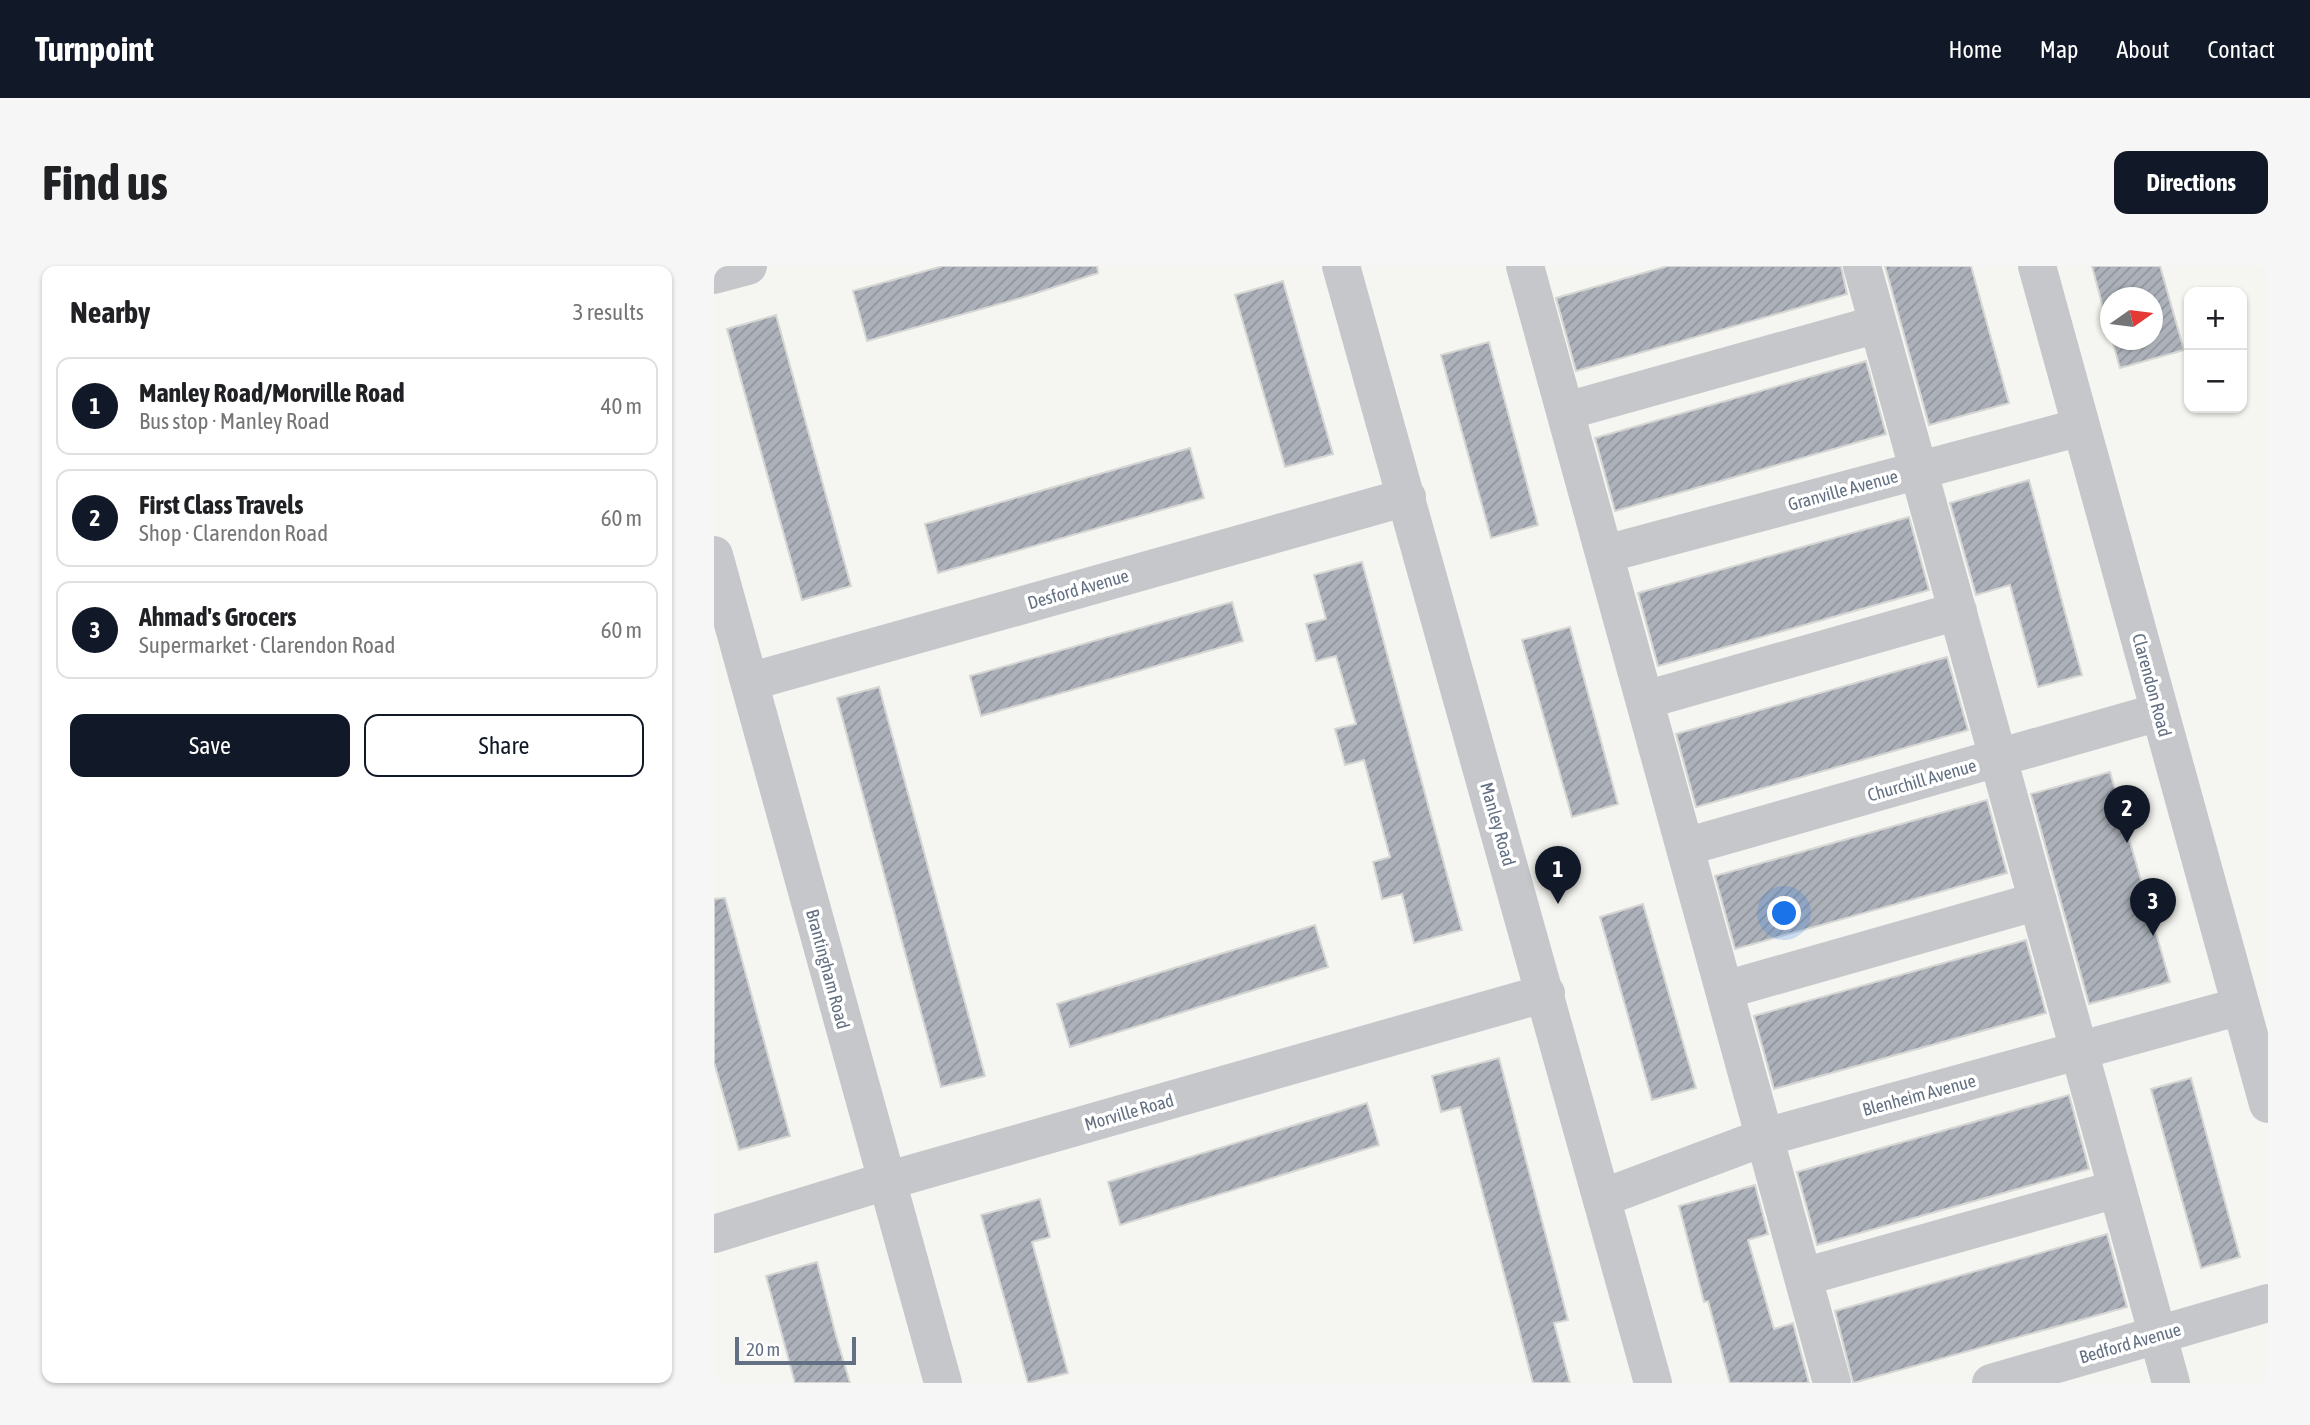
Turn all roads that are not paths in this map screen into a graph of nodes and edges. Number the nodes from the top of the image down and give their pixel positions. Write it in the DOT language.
graph roads {
  1 [pos="748,266"];
  2 [pos="1341,266"];
  3 [pos="1525,266"];
  4 [pos="1862,266"];
  5 [pos="2037,266"];
  6 [pos="714,275"];
  7 [pos="1878,324"];
  8 [pos="1566,411"];
  9 [pos="2081,427"];
  10 [pos="1919,470"];
  11 [pos="1407,497"];
  12 [pos="1605,554"];
  13 [pos="714,555"];
  14 [pos="1958,611"];
  15 [pos="749,681"];
  16 [pos="1645,700"];
  17 [pos="2159,712"];
  18 [pos="1998,758"];
  19 [pos="1685,847"];
  20 [pos="2038,901"];
  21 [pos="1725,990"];
  22 [pos="1546,993"];
  23 [pos="2241,1006"];
  24 [pos="2079,1051"];
  25 [pos="2268,1104"];
  26 [pos="1765,1137"];
  27 [pos="886,1181"];
  28 [pos="2117,1189"];
  29 [pos="1602,1198"];
  30 [pos="714,1234"];
  31 [pos="1803,1277"];
  32 [pos="2268,1303"];
  33 [pos="2158,1335"];
  34 [pos="943,1383"];
  35 [pos="1653,1383"];
  36 [pos="1832,1383"];
  37 [pos="1991,1383"];
  38 [pos="2171,1383"];
  1 -- 6 [label="street"];
  2 -- 11 [label="street, Manley Road"];
  3 -- 8 [label="street"];
  4 -- 7 [label="street"];
  5 -- 9 [label="street, Clarendon Road"];
  7 -- 8 [label="street"];
  7 -- 10 [label="street"];
  8 -- 12 [label="street"];
  9 -- 10 [label="street, Granville Avenue"];
  9 -- 17 [label="street, Clarendon Road"];
  10 -- 12 [label="street, Granville Avenue"];
  10 -- 14 [label="street"];
  11 -- 15 [label="street, Desford Avenue"];
  11 -- 22 [label="street, Manley Road"];
  12 -- 16 [label="street"];
  13 -- 15 [label="street, Brantingham Road"];
  14 -- 16 [label="street"];
  14 -- 18 [label="street"];
  15 -- 27 [label="street, Brantingham Road"];
  16 -- 19 [label="street"];
  17 -- 18 [label="street, Churchill Avenue"];
  17 -- 23 [label="street, Clarendon Road"];
  18 -- 19 [label="street, Churchill Avenue"];
  18 -- 20 [label="street"];
  19 -- 21 [label="street"];
  20 -- 21 [label="street"];
  20 -- 24 [label="street"];
  21 -- 26 [label="street"];
  22 -- 27 [label="street, Morville Road"];
  22 -- 29 [label="street, Manley Road"];
  23 -- 24 [label="street, Blenheim Avenue"];
  23 -- 25 [label="street, Clarendon Road"];
  24 -- 26 [label="street, Blenheim Avenue"];
  24 -- 28 [label="street"];
  26 -- 29 [label="street, Blenheim Avenue"];
  26 -- 31 [label="street"];
  27 -- 30 [label="street, Morville Road"];
  27 -- 34 [label="street, Brantingham Road"];
  28 -- 31 [label="street"];
  28 -- 33 [label="street"];
  29 -- 35 [label="street, Manley Road"];
  31 -- 36 [label="street"];
  32 -- 33 [label="street, Bedford Avenue"];
  33 -- 37 [label="street, Bedford Avenue"];
  33 -- 38 [label="street"];
}
